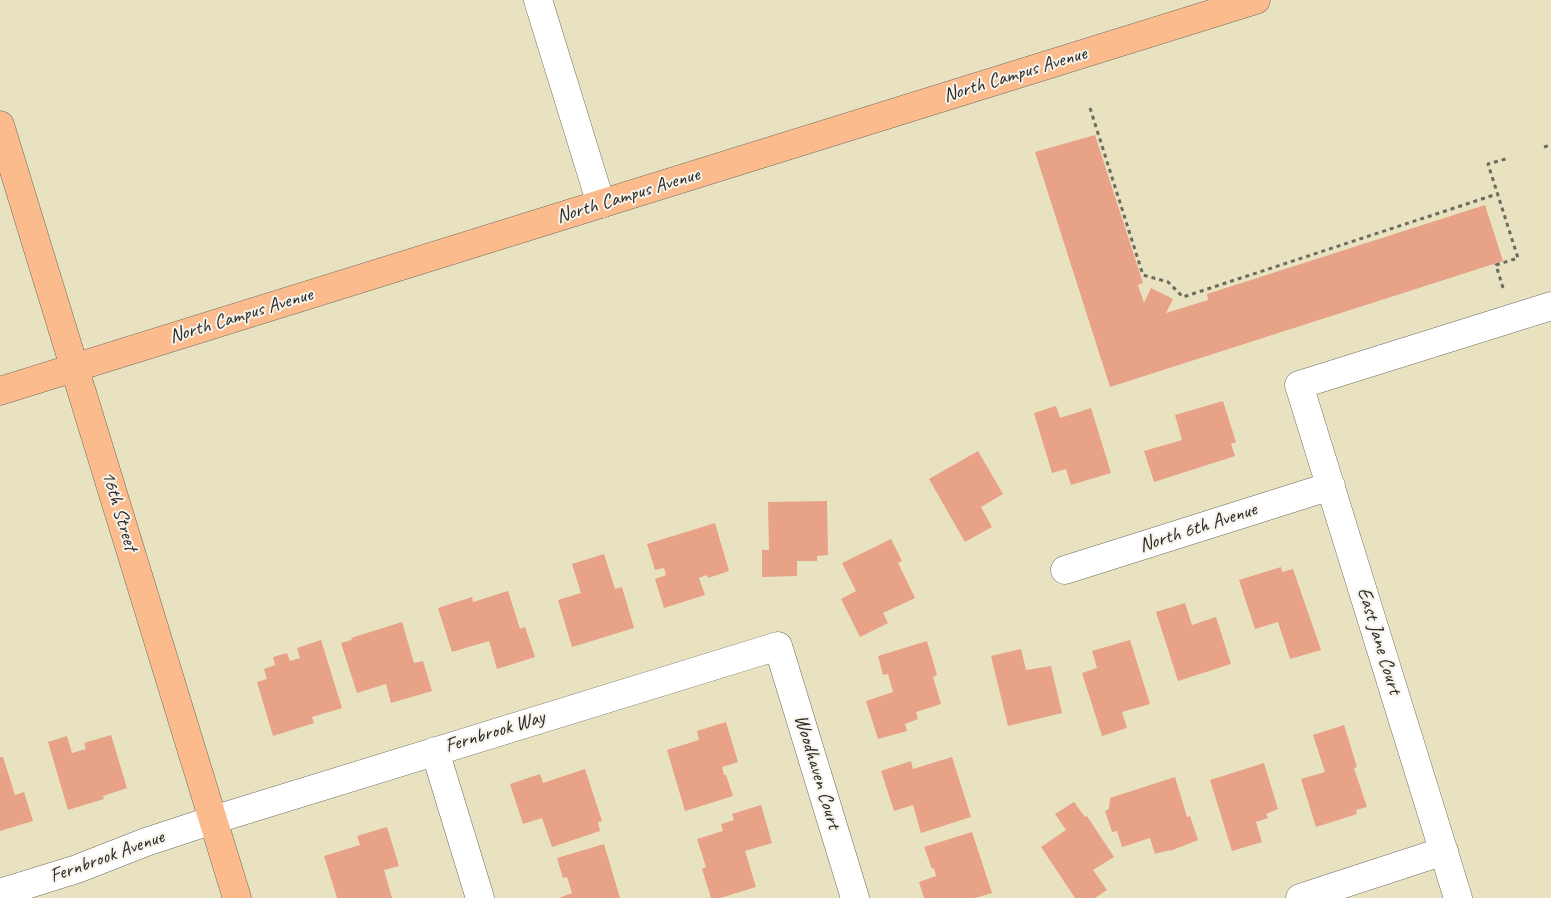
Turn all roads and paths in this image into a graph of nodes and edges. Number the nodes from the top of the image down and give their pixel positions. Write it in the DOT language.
graph roads {
  1 [pos="538,0"];
  2 [pos="1256,0"];
  3 [pos="1090,108"];
  4 [pos="0,124"];
  5 [pos="1551,145"];
  6 [pos="1544,147"];
  7 [pos="1509,158"];
  8 [pos="1497,194"];
  9 [pos="602,204"];
  10 [pos="1502,288"];
  11 [pos="1551,306"];
  12 [pos="76,368"];
  13 [pos="0,391"];
  14 [pos="1331,486"];
  15 [pos="1065,570"];
  16 [pos="778,646"];
  17 [pos="435,750"];
  18 [pos="213,820"];
  19 [pos="1444,851"];
  20 [pos="0,893"];
  21 [pos="237,898"];
  22 [pos="480,898"];
  23 [pos="856,898"];
  24 [pos="1300,898"];
  25 [pos="1458,898"];
  1 -- 9 [label="street"];
  2 -- 9 [label="main road, North Campus Avenue"];
  3 -- 8 [label="path"];
  4 -- 12 [label="main road, 16th Street"];
  5 -- 6 [label="path"];
  7 -- 8 [label="path"];
  8 -- 10 [label="path"];
  9 -- 12 [label="main road, North Campus Avenue"];
  11 -- 14 [label="street, East Jane Court"];
  12 -- 13 [label="main road, North Campus Avenue"];
  12 -- 18 [label="main road, 16th Street"];
  14 -- 15 [label="street, North 6th Avenue"];
  14 -- 19 [label="street, East Jane Court"];
  16 -- 17 [label="street, Fernbrook Way"];
  16 -- 23 [label="street, Woodhaven Court"];
  17 -- 18 [label="street, Fernbrook Way"];
  17 -- 22 [label="street"];
  18 -- 20 [label="street, Fernbrook Avenue"];
  18 -- 21 [label="main road, 16th Street"];
  19 -- 24 [label="street"];
  19 -- 25 [label="street, East Jane Court"];
}
